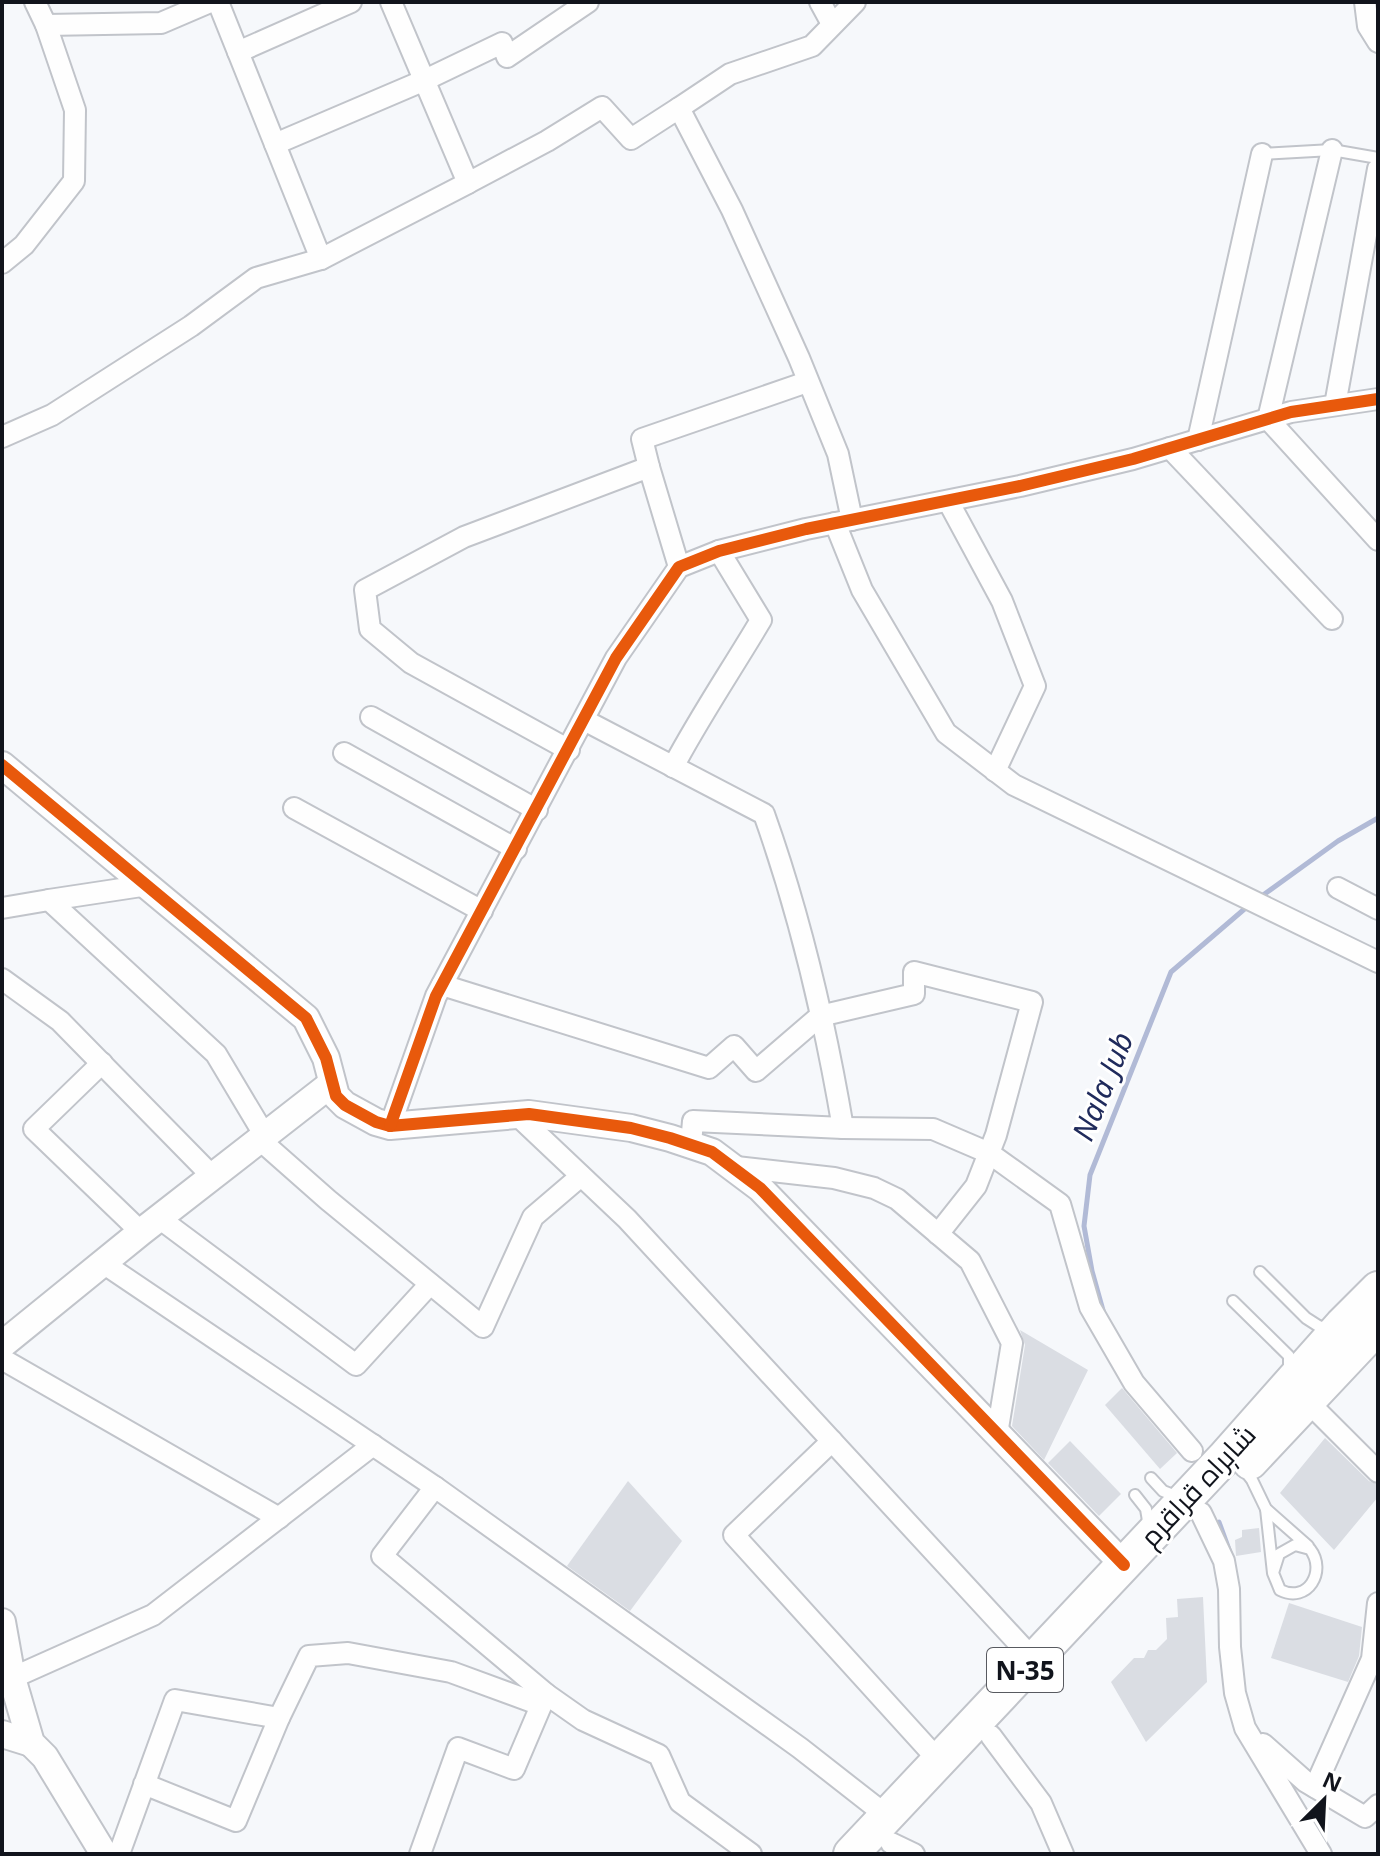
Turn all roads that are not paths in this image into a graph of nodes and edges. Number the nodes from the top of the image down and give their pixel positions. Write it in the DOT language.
graph roads {
  1 [pos="35,2"];
  2 [pos="218,2"];
  3 [pos="351,2"];
  4 [pos="391,2"];
  5 [pos="588,2"];
  6 [pos="820,2"];
  7 [pos="855,2"];
  8 [pos="1365,2"];
  9 [pos="197,4"];
  10 [pos="832,24"];
  11 [pos="46,25"];
  12 [pos="1378,42"];
  13 [pos="238,52"];
  14 [pos="425,80"];
  15 [pos="679,108"];
  16 [pos="275,144"];
  17 [pos="1332,150"];
  18 [pos="1262,154"];
  19 [pos="1378,158"];
  20 [pos="1378,169"];
  21 [pos="468,183"];
  22 [pos="321,259"];
  23 [pos="2,263"];
  24 [pos="807,382"];
  25 [pos="1378,399"];
  26 [pos="1335,405"];
  27 [pos="1268,419"];
  28 [pos="2,437"];
  29 [pos="1198,440"];
  30 [pos="1170,448"];
  31 [pos="649,467"];
  32 [pos="948,501"];
  33 [pos="843,522"];
  34 [pos="1378,540"];
  35 [pos="719,551"];
  36 [pos="679,567"];
  37 [pos="1332,619"];
  38 [pos="371,717"];
  39 [pos="584,720"];
  40 [pos="569,750"];
  41 [pos="344,753"];
  42 [pos="2,765"];
  43 [pos="673,767"];
  44 [pos="995,771"];
  45 [pos="294,808"];
  46 [pos="537,810"];
  47 [pos="516,849"];
  48 [pos="148,885"];
  49 [pos="1338,888"];
  50 [pos="49,900"];
  51 [pos="2,908"];
  52 [pos="1378,909"];
  53 [pos="482,911"];
  54 [pos="1378,962"];
  55 [pos="2,979"];
  56 [pos="442,985"];
  57 [pos="820,1016"];
  58 [pos="102,1063"];
  59 [pos="331,1084"];
  60 [pos="517,1115"];
  61 [pos="390,1126"];
  62 [pos="843,1128"];
  63 [pos="263,1138"];
  64 [pos="691,1144"];
  65 [pos="989,1153"];
  66 [pos="736,1167"];
  67 [pos="581,1176"];
  68 [pos="213,1177"];
  69 [pos="150,1225"];
  70 [pos="938,1234"];
  71 [pos="103,1263"];
  72 [pos="1260,1272"];
  73 [pos="430,1284"];
  74 [pos="1378,1289"];
  75 [pos="1233,1301"];
  76 [pos="1342,1325"];
  77 [pos="1378,1326"];
  78 [pos="2,1345"];
  79 [pos="2,1359"];
  80 [pos="1296,1395"];
  81 [pos="997,1434"];
  82 [pos="832,1441"];
  83 [pos="373,1445"];
  84 [pos="1378,1472"];
  85 [pos="1151,1478"];
  86 [pos="1210,1483"];
  87 [pos="435,1487"];
  88 [pos="1135,1495"];
  89 [pos="1266,1509"];
  90 [pos="279,1518"];
  91 [pos="1310,1549"];
  92 [pos="1135,1553"];
  93 [pos="1273,1573"];
  94 [pos="1378,1603"];
  95 [pos="2,1622"];
  96 [pos="1375,1654"];
  97 [pos="1034,1660"];
  98 [pos="12,1678"];
  99 [pos="544,1699"];
  100 [pos="279,1718"];
  101 [pos="1245,1728"];
  102 [pos="2,1734"];
  103 [pos="991,1736"];
  104 [pos="31,1743"];
  105 [pos="940,1762"];
  106 [pos="144,1784"];
  107 [pos="1315,1787"];
  108 [pos="1378,1805"];
  109 [pos="893,1842"];
  110 [pos="105,1852"];
  111 [pos="420,1854"];
  112 [pos="751,1854"];
  113 [pos="851,1854"];
  114 [pos="1063,1854"];
  115 [pos="1321,1854"];
  1 -- 11 [label="street"];
  2 -- 13 [label="street"];
  3 -- 13 [label="street"];
  4 -- 14 [label="street"];
  5 -- 14 [label="street"];
  6 -- 10 [label="street"];
  7 -- 10 [label="street"];
  8 -- 12 [label="street"];
  9 -- 11 [label="street"];
  10 -- 15 [label="street"];
  11 -- 23 [label="street"];
  13 -- 16 [label="street"];
  14 -- 16 [label="street"];
  14 -- 21 [label="street"];
  15 -- 21 [label="street"];
  15 -- 24 [label="street"];
  16 -- 22 [label="street"];
  17 -- 18 [label="lane"];
  17 -- 19 [label="lane"];
  17 -- 27 [label="street"];
  18 -- 29 [label="street"];
  20 -- 26 [label="street"];
  21 -- 22 [label="street"];
  22 -- 28 [label="street"];
  24 -- 31 [label="street"];
  24 -- 33 [label="street"];
  25 -- 26 [label="street"];
  26 -- 27 [label="street"];
  27 -- 29 [label="street"];
  27 -- 34 [label="street"];
  29 -- 30 [label="street"];
  30 -- 32 [label="street"];
  30 -- 37 [label="street"];
  31 -- 36 [label="street"];
  31 -- 40 [label="street"];
  32 -- 33 [label="street"];
  32 -- 44 [label="street"];
  33 -- 35 [label="street"];
  33 -- 44 [label="street"];
  35 -- 36 [label="street"];
  35 -- 43 [label="street"];
  36 -- 39 [label="street"];
  38 -- 46 [label="street"];
  39 -- 40 [label="street"];
  39 -- 43 [label="street"];
  40 -- 46 [label="street"];
  41 -- 47 [label="street"];
  42 -- 48 [label="street"];
  43 -- 57 [label="street"];
  44 -- 54 [label="street"];
  45 -- 53 [label="street"];
  46 -- 47 [label="street"];
  47 -- 53 [label="street"];
  48 -- 50 [label="street"];
  48 -- 59 [label="street"];
  49 -- 52 [label="street"];
  50 -- 51 [label="street"];
  50 -- 63 [label="street"];
  53 -- 56 [label="street"];
  55 -- 58 [label="street"];
  56 -- 57 [label="street"];
  56 -- 61 [label="street"];
  57 -- 62 [label="street"];
  57 -- 65 [label="street"];
  58 -- 68 [label="street"];
  58 -- 69 [label="street"];
  59 -- 61 [label="street"];
  59 -- 63 [label="street"];
  60 -- 61 [label="street"];
  60 -- 64 [label="street"];
  60 -- 67 [label="street"];
  62 -- 64 [label="street"];
  62 -- 65 [label="street"];
  63 -- 68 [label="street"];
  63 -- 73 [label="street"];
  64 -- 66 [label="street"];
  65 -- 70 [label="street"];
  65 -- 86 [label="street"];
  66 -- 70 [label="street"];
  66 -- 81 [label="street"];
  67 -- 73 [label="street"];
  67 -- 82 [label="street"];
  68 -- 69 [label="street"];
  69 -- 71 [label="street"];
  69 -- 73 [label="street"];
  70 -- 81 [label="street"];
  71 -- 78 [label="street"];
  71 -- 83 [label="street"];
  72 -- 76 [label="lane"];
  74 -- 76 [label="highway, شاہراہ قراقرم / N-35"];
  75 -- 80 [label="lane"];
  76 -- 80 [label="highway, شاہراہ قراقرم / N-35"];
  77 -- 80 [label="highway, شاہراہ قراقرم / N-35"];
  79 -- 90 [label="street"];
  80 -- 84 [label="street"];
  80 -- 86 [label="highway, شاہراہ قراقرم / N-35"];
  81 -- 92 [label="street"];
  82 -- 97 [label="street"];
  82 -- 105 [label="street"];
  83 -- 87 [label="street"];
  83 -- 90 [label="street"];
  85 -- 86 [label="lane"];
  86 -- 89 [label="lane"];
  86 -- 92 [label="highway, شاہراہ قراقرم / N-35"];
  86 -- 101 [label="street"];
  86 -- 103 [label="highway, شاہراہ قراقرم / N-35"];
  87 -- 99 [label="street"];
  87 -- 109 [label="street"];
  88 -- 92 [label="lane"];
  89 -- 91 [label="lane"];
  89 -- 93 [label="lane"];
  90 -- 98 [label="street"];
  91 -- 93 [label="lane"];
  91 -- 93 [label="lane"];
  92 -- 97 [label="highway, شاہراہ قراقرم / N-35"];
  94 -- 96 [label="street"];
  95 -- 98 [label="street"];
  96 -- 107 [label="street"];
  97 -- 105 [label="highway, شاہراہ قراقرم / N-35"];
  98 -- 104 [label="street"];
  99 -- 100 [label="street"];
  99 -- 111 [label="street"];
  99 -- 112 [label="street"];
  100 -- 106 [label="street"];
  100 -- 106 [label="street"];
  101 -- 107 [label="street"];
  101 -- 115 [label="street"];
  102 -- 104 [label="street"];
  103 -- 109 [label="highway, شاہراہ قراقرم / N-35"];
  103 -- 114 [label="street"];
  104 -- 110 [label="street"];
  105 -- 109 [label="highway, شاہراہ قراقرم / N-35"];
  106 -- 110 [label="street"];
  107 -- 108 [label="street"];
  109 -- 113 [label="highway, شاہراہ قراقرم / N-35"];
}
